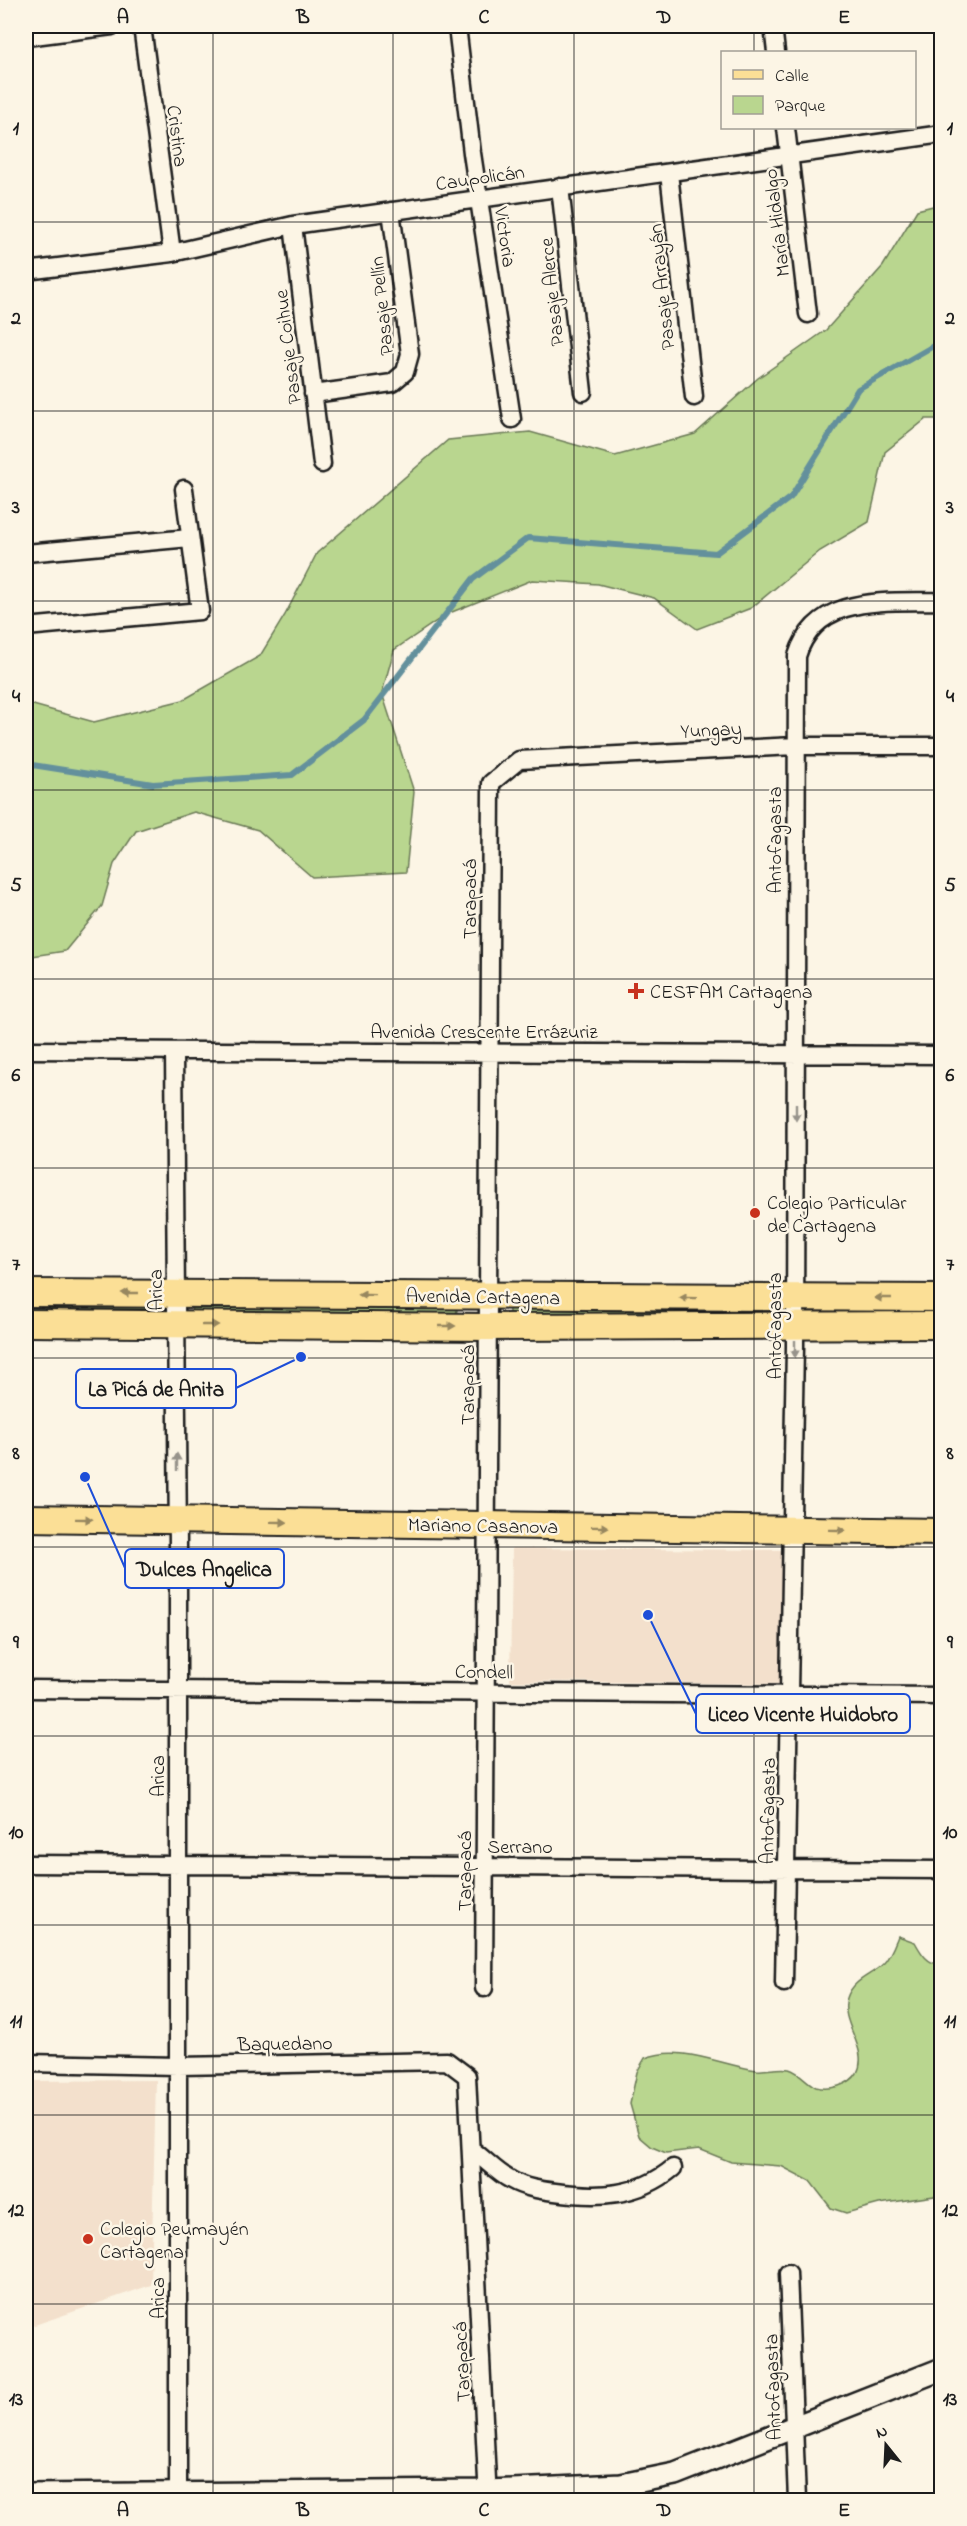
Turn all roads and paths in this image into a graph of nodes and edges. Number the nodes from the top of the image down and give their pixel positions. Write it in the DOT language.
graph roads {
  1 [pos="111,26"];
  2 [pos="142,26"];
  3 [pos="457,26"];
  4 [pos="773,26"];
  5 [pos="26,37"];
  6 [pos="777,51"];
  7 [pos="786,129"];
  8 [pos="942,134"];
  9 [pos="789,154"];
  10 [pos="669,173"];
  11 [pos="560,187"];
  12 [pos="479,198"];
  13 [pos="391,211"];
  14 [pos="293,225"];
  15 [pos="172,253"];
  16 [pos="26,271"];
  17 [pos="808,314"];
  18 [pos="583,392"];
  19 [pos="313,394"];
  20 [pos="694,397"];
  21 [pos="512,419"];
  22 [pos="322,464"];
  23 [pos="184,489"];
  24 [pos="190,538"];
  25 [pos="26,553"];
  26 [pos="942,601"];
  27 [pos="26,627"];
  28 [pos="795,746"];
  29 [pos="942,746"];
  30 [pos="491,783"];
  31 [pos="26,1050"];
  32 [pos="174,1051"];
  33 [pos="489,1052"];
  34 [pos="796,1054"];
  35 [pos="942,1055"];
  36 [pos="26,1293"];
  37 [pos="176,1293"];
  38 [pos="488,1296"];
  39 [pos="942,1298"];
  40 [pos="795,1299"];
  41 [pos="26,1323"];
  42 [pos="177,1325"];
  43 [pos="795,1325"];
  44 [pos="942,1325"];
  45 [pos="488,1327"];
  46 [pos="26,1518"];
  47 [pos="177,1520"];
  48 [pos="487,1525"];
  49 [pos="793,1530"];
  50 [pos="942,1532"];
  51 [pos="26,1689"];
  52 [pos="177,1690"];
  53 [pos="486,1692"];
  54 [pos="790,1694"];
  55 [pos="942,1696"];
  56 [pos="26,1864"];
  57 [pos="178,1865"];
  58 [pos="485,1867"];
  59 [pos="787,1869"];
  60 [pos="942,1870"];
  61 [pos="784,1983"];
  62 [pos="484,1988"];
  63 [pos="26,2063"];
  64 [pos="178,2066"];
  65 [pos="471,2149"];
  66 [pos="673,2168"];
  67 [pos="788,2273"];
  68 [pos="942,2369"];
  69 [pos="794,2429"];
  70 [pos="26,2495"];
  71 [pos="488,2496"];
  72 [pos="178,2497"];
  73 [pos="797,2500"];
  1 -- 5 [label="street"];
  2 -- 15 [label="street, Cristina"];
  3 -- 12 [label="street, Victoria"];
  4 -- 6 [label="street"];
  7 -- 9 [label="street, María Hidalgo"];
  8 -- 9 [label="street, Caupolicán"];
  9 -- 10 [label="street, Caupolicán"];
  9 -- 17 [label="street, María Hidalgo"];
  10 -- 11 [label="street, Caupolicán"];
  10 -- 20 [label="street, Pasaje Arrayán"];
  11 -- 12 [label="street, Caupolicán"];
  11 -- 18 [label="street, Pasaje Alerce"];
  12 -- 13 [label="street, Caupolicán"];
  12 -- 21 [label="street, Victoria"];
  13 -- 14 [label="street, Caupolicán"];
  13 -- 19 [label="street, Pasaje Pellín"];
  14 -- 15 [label="street, Caupolicán"];
  14 -- 19 [label="street, Pasaje Coihue"];
  15 -- 16 [label="street, Caupolicán"];
  19 -- 22 [label="street, Pasaje Coihue"];
  23 -- 24 [label="street"];
  24 -- 25 [label="street"];
  24 -- 27 [label="street"];
  26 -- 28 [label="street, Antofagasta"];
  28 -- 29 [label="street, Yungay"];
  28 -- 30 [label="street, Yungay"];
  28 -- 34 [label="street, Antofagasta"];
  30 -- 33 [label="street, Tarapacá"];
  31 -- 32 [label="street, Avenida Crescente Errázuriz"];
  32 -- 33 [label="street, Avenida Crescente Errázuriz"];
  32 -- 37 [label="street, Arica"];
  33 -- 34 [label="street, Avenida Crescente Errázuriz"];
  33 -- 38 [label="street, Tarapacá"];
  34 -- 35 [label="street, Avenida Crescente Errázuriz"];
  34 -- 40 [label="street, Antofagasta, one-way"];
  37 -- 36 [label="main road, Avenida Cartagena, one-way"];
  38 -- 37 [label="main road, Avenida Cartagena, one-way"];
  37 -- 42 [label="street, Arica"];
  40 -- 38 [label="main road, Avenida Cartagena, one-way"];
  38 -- 45 [label="street, Tarapacá"];
  39 -- 40 [label="main road, Avenida Cartagena, one-way"];
  40 -- 43 [label="street, Antofagasta"];
  41 -- 42 [label="main road, Avenida Cartagena"];
  42 -- 45 [label="main road, Avenida Cartagena, one-way"];
  47 -- 42 [label="street, Arica, one-way"];
  43 -- 44 [label="main road, Avenida Cartagena"];
  43 -- 45 [label="main road, Avenida Cartagena"];
  43 -- 49 [label="street, Antofagasta, one-way"];
  45 -- 48 [label="street, Tarapacá"];
  46 -- 47 [label="main road, Mariano Casanova, one-way"];
  47 -- 48 [label="main road, Mariano Casanova, one-way"];
  47 -- 52 [label="street, Arica"];
  48 -- 49 [label="main road, Mariano Casanova, one-way"];
  48 -- 53 [label="street, Tarapacá"];
  49 -- 50 [label="main road, Mariano Casanova, one-way"];
  49 -- 54 [label="street, Antofagasta"];
  51 -- 52 [label="street, Condell"];
  52 -- 53 [label="street, Condell"];
  52 -- 57 [label="street, Arica"];
  53 -- 54 [label="street, Condell"];
  53 -- 58 [label="street, Tarapacá"];
  54 -- 55 [label="street, Condell"];
  54 -- 59 [label="street, Antofagasta"];
  56 -- 57 [label="street, Serrano"];
  57 -- 58 [label="street, Serrano"];
  57 -- 64 [label="street, Arica"];
  58 -- 59 [label="street, Serrano"];
  58 -- 62 [label="street, Tarapacá"];
  59 -- 60 [label="street, Serrano"];
  59 -- 61 [label="street, Antofagasta"];
  63 -- 64 [label="street, Baquedano"];
  64 -- 65 [label="street, Baquedano"];
  64 -- 72 [label="street, Arica"];
  65 -- 66 [label="street"];
  65 -- 71 [label="street, Tarapacá"];
  67 -- 69 [label="street, Antofagasta"];
  68 -- 69 [label="street"];
  69 -- 71 [label="street"];
  69 -- 73 [label="street, Antofagasta"];
  70 -- 72 [label="street"];
  71 -- 72 [label="street"];
}
